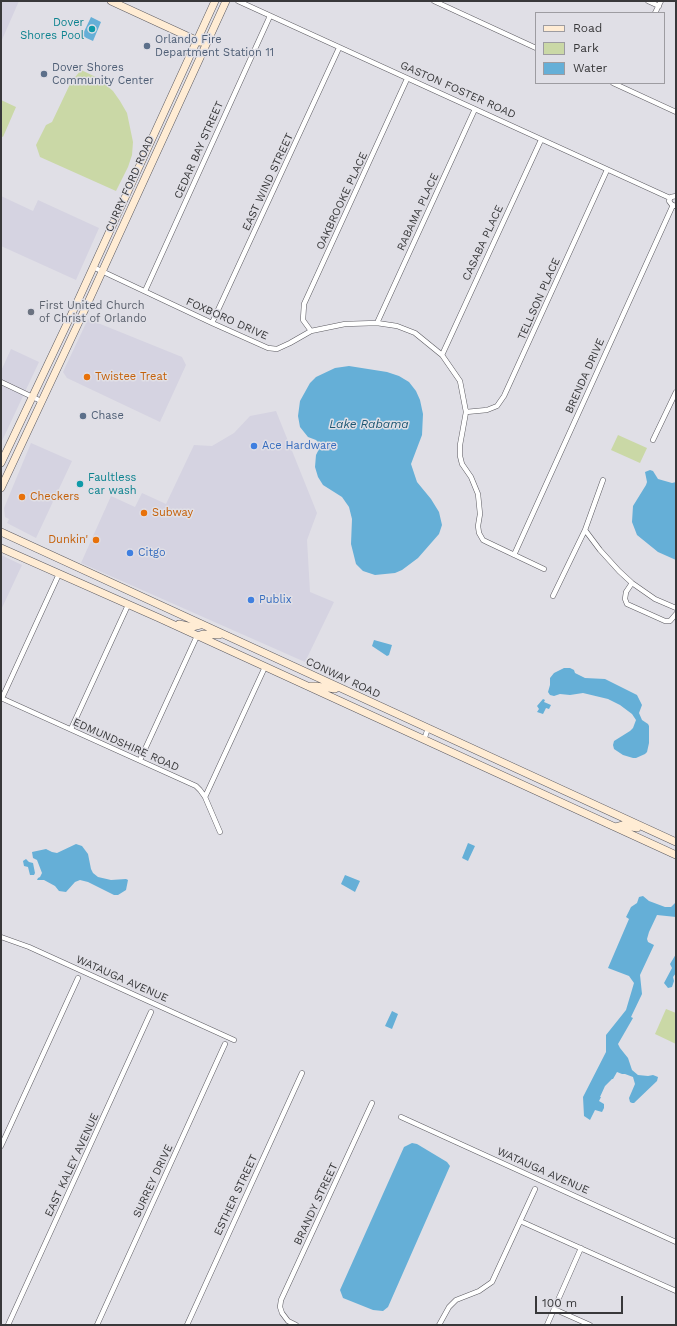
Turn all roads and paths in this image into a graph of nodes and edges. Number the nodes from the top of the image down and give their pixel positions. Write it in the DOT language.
graph roads {
  1 [pos="111,1"];
  2 [pos="215,1"];
  3 [pos="226,1"];
  4 [pos="238,1"];
  5 [pos="434,1"];
  6 [pos="648,1"];
  7 [pos="660,3"];
  8 [pos="656,12"];
  9 [pos="270,16"];
  10 [pos="196,40"];
  11 [pos="206,44"];
  12 [pos="339,48"];
  13 [pos="535,48"];
  14 [pos="407,79"];
  15 [pos="622,85"];
  16 [pos="475,109"];
  17 [pos="676,112"];
  18 [pos="541,140"];
  19 [pos="607,170"];
  20 [pos="676,196"];
  21 [pos="670,198"];
  22 [pos="674,205"];
  23 [pos="93,267"];
  24 [pos="102,271"];
  25 [pos="87,280"];
  26 [pos="96,284"];
  27 [pos="145,291"];
  28 [pos="212,323"];
  29 [pos="377,323"];
  30 [pos="311,330"];
  31 [pos="442,355"];
  32 [pos="44,372"];
  33 [pos="53,376"];
  34 [pos="1,382"];
  35 [pos="676,392"];
  36 [pos="32,397"];
  37 [pos="41,401"];
  38 [pos="671,404"];
  39 [pos="676,406"];
  40 [pos="466,412"];
  41 [pos="653,440"];
  42 [pos="1,463"];
  43 [pos="603,480"];
  44 [pos="1,488"];
  45 [pos="585,530"];
  46 [pos="1,532"];
  47 [pos="1,548"];
  48 [pos="514,555"];
  49 [pos="544,569"];
  50 [pos="59,574"];
  51 [pos="632,583"];
  52 [pos="553,596"];
  53 [pos="128,605"];
  54 [pos="676,608"];
  55 [pos="676,614"];
  56 [pos="159,618"];
  57 [pos="200,625"];
  58 [pos="196,636"];
  59 [pos="225,636"];
  60 [pos="265,668"];
  61 [pos="307,686"];
  62 [pos="347,692"];
  63 [pos="1,698"];
  64 [pos="428,728"];
  65 [pos="71,730"];
  66 [pos="424,740"];
  67 [pos="140,760"];
  68 [pos="205,798"];
  69 [pos="615,827"];
  70 [pos="653,831"];
  71 [pos="220,832"];
  72 [pos="676,842"];
  73 [pos="676,855"];
  74 [pos="1,937"];
  75 [pos="78,978"];
  76 [pos="151,1012"];
  77 [pos="234,1040"];
  78 [pos="225,1044"];
  79 [pos="302,1073"];
  80 [pos="372,1103"];
  81 [pos="402,1117"];
  82 [pos="1,1146"];
  83 [pos="535,1189"];
  84 [pos="520,1221"];
  85 [pos="676,1242"];
  86 [pos="581,1248"];
  87 [pos="676,1291"];
  88 [pos="554,1309"];
  89 [pos="8,1325"];
  90 [pos="96,1325"];
  91 [pos="187,1325"];
  92 [pos="296,1325"];
  93 [pos="439,1325"];
  94 [pos="547,1325"];
  95 [pos="590,1325"];
  1 -- 10 [label="main road"];
  2 -- 10 [label="main road, CURRY FORD ROAD"];
  3 -- 11 [label="main road, CURRY FORD ROAD"];
  4 -- 9 [label="street, GASTON FOSTER ROAD"];
  5 -- 13 [label="street"];
  6 -- 7 [label="street"];
  7 -- 8 [label="street"];
  9 -- 12 [label="street, GASTON FOSTER ROAD"];
  9 -- 27 [label="street, CEDAR BAY STREET"];
  10 -- 11 [label="main road"];
  10 -- 23 [label="main road, CURRY FORD ROAD"];
  11 -- 24 [label="main road, CURRY FORD ROAD"];
  12 -- 14 [label="street, GASTON FOSTER ROAD"];
  12 -- 28 [label="street, EAST WIND STREET"];
  14 -- 16 [label="street, GASTON FOSTER ROAD"];
  14 -- 30 [label="street, OAKBROOKE PLACE"];
  15 -- 17 [label="street"];
  16 -- 18 [label="street, GASTON FOSTER ROAD"];
  16 -- 29 [label="street, RABAMA PLACE"];
  18 -- 19 [label="street, GASTON FOSTER ROAD"];
  18 -- 31 [label="street, CASABA PLACE"];
  19 -- 21 [label="street, GASTON FOSTER ROAD"];
  19 -- 40 [label="street, TELLSON PLACE"];
  20 -- 21 [label="street"];
  21 -- 22 [label="street"];
  22 -- 48 [label="street, BRENDA DRIVE"];
  23 -- 24 [label="street, FOXBORO DRIVE"];
  23 -- 25 [label="main road, CURRY FORD ROAD"];
  24 -- 26 [label="main road, CURRY FORD ROAD"];
  24 -- 27 [label="street, FOXBORO DRIVE"];
  25 -- 26 [label="street"];
  25 -- 32 [label="main road, CURRY FORD ROAD"];
  26 -- 33 [label="main road, CURRY FORD ROAD"];
  27 -- 28 [label="street, FOXBORO DRIVE"];
  28 -- 30 [label="street, FOXBORO DRIVE"];
  29 -- 30 [label="street, FOXBORO DRIVE"];
  29 -- 31 [label="street, FOXBORO DRIVE"];
  31 -- 40 [label="street, FOXBORO DRIVE"];
  32 -- 33 [label="street"];
  32 -- 36 [label="main road, CURRY FORD ROAD"];
  33 -- 37 [label="main road, CURRY FORD ROAD"];
  34 -- 36 [label="street"];
  35 -- 38 [label="street"];
  36 -- 37 [label="street"];
  36 -- 42 [label="main road, CURRY FORD ROAD"];
  37 -- 44 [label="main road, CURRY FORD ROAD"];
  38 -- 39 [label="street"];
  38 -- 41 [label="street"];
  40 -- 48 [label="street, FOXBORO DRIVE"];
  43 -- 45 [label="street"];
  45 -- 51 [label="street"];
  45 -- 52 [label="street"];
  46 -- 57 [label="main road, CONWAY ROAD"];
  47 -- 50 [label="main road, CONWAY ROAD"];
  48 -- 49 [label="street, FOXBORO DRIVE"];
  50 -- 53 [label="main road, CONWAY ROAD"];
  50 -- 63 [label="street"];
  51 -- 54 [label="street"];
  51 -- 55 [label="street"];
  53 -- 56 [label="main road, CONWAY ROAD"];
  53 -- 65 [label="street"];
  56 -- 57 [label="main road"];
  56 -- 58 [label="main road, CONWAY ROAD"];
  57 -- 59 [label="main road, CONWAY ROAD"];
  58 -- 59 [label="main road"];
  58 -- 60 [label="main road, CONWAY ROAD"];
  58 -- 67 [label="street"];
  59 -- 62 [label="main road, CONWAY ROAD"];
  60 -- 61 [label="main road, CONWAY ROAD"];
  60 -- 68 [label="street"];
  61 -- 62 [label="main road"];
  61 -- 66 [label="main road, CONWAY ROAD"];
  62 -- 64 [label="main road, CONWAY ROAD"];
  63 -- 65 [label="street, EDMUNDSHIRE ROAD"];
  64 -- 66 [label="street"];
  64 -- 70 [label="main road, CONWAY ROAD"];
  65 -- 67 [label="street, EDMUNDSHIRE ROAD"];
  66 -- 69 [label="main road, CONWAY ROAD"];
  67 -- 68 [label="street, EDMUNDSHIRE ROAD"];
  68 -- 71 [label="street, EDMUNDSHIRE ROAD"];
  69 -- 70 [label="main road"];
  69 -- 73 [label="main road, CONWAY ROAD"];
  70 -- 72 [label="main road, CONWAY ROAD"];
  74 -- 77 [label="street, WATAUGA AVENUE"];
  75 -- 82 [label="street"];
  76 -- 89 [label="street, EAST KALEY AVENUE"];
  78 -- 90 [label="street, SURREY DRIVE"];
  79 -- 91 [label="street, ESTHER STREET"];
  80 -- 92 [label="street, BRANDY STREET"];
  81 -- 85 [label="street, WATAUGA AVENUE"];
  83 -- 84 [label="street"];
  84 -- 86 [label="street"];
  84 -- 93 [label="street"];
  86 -- 87 [label="street"];
  86 -- 88 [label="street"];
  88 -- 94 [label="street"];
  88 -- 95 [label="street"];
}
